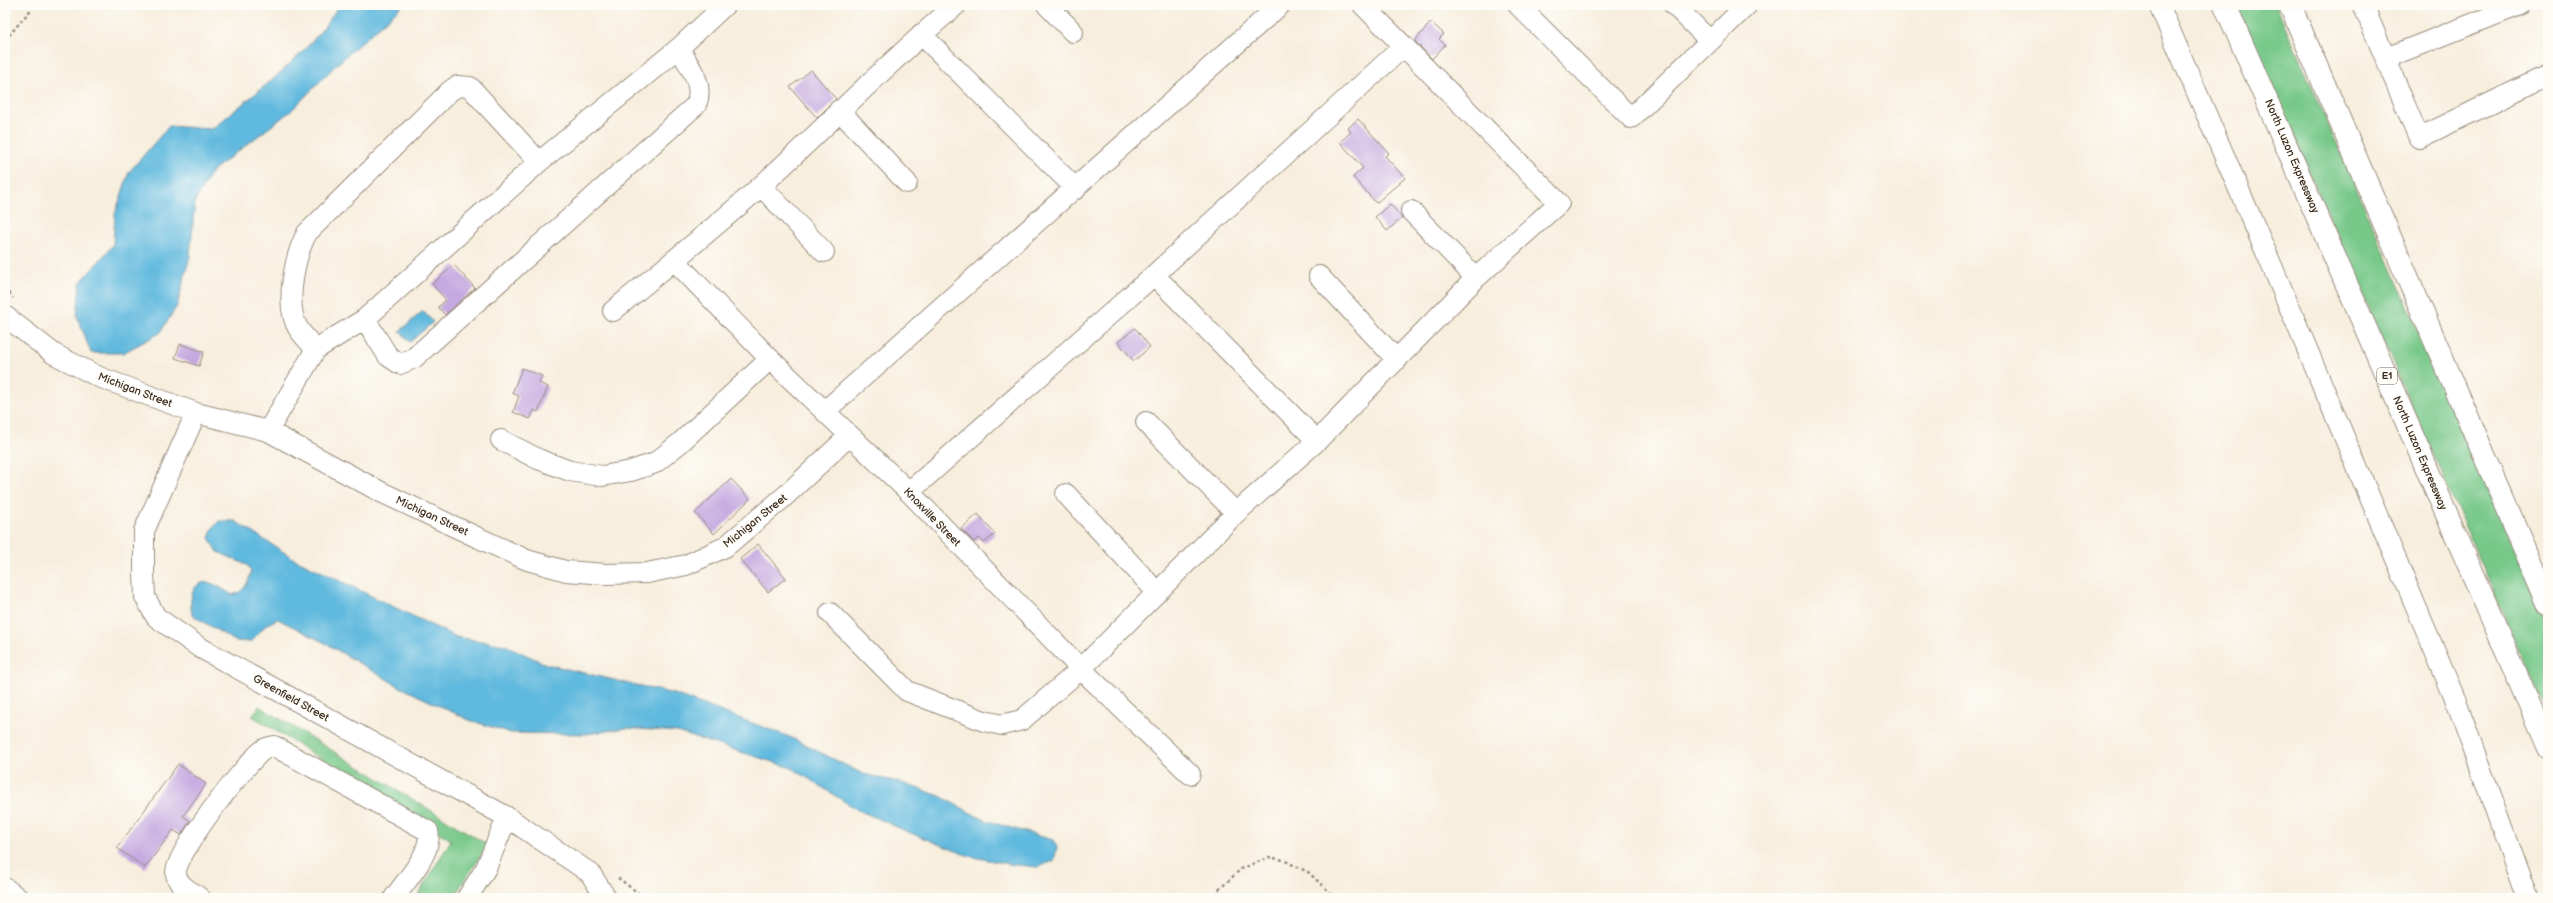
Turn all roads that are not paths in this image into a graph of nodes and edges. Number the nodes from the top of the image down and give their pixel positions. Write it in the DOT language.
graph roads {
  1 [pos="725,5"];
  2 [pos="956,5"];
  3 [pos="1048,5"];
  4 [pos="1280,5"];
  5 [pos="1363,5"];
  6 [pos="1518,5"];
  7 [pos="1674,5"];
  8 [pos="1747,5"];
  9 [pos="2158,5"];
  10 [pos="2225,5"];
  11 [pos="2290,5"];
  12 [pos="2363,5"];
  13 [pos="2520,5"];
  14 [pos="1073,32"];
  15 [pos="921,34"];
  16 [pos="1709,40"];
  17 [pos="1403,47"];
  18 [pos="678,48"];
  19 [pos="2386,58"];
  20 [pos="2548,75"];
  21 [pos="839,110"];
  22 [pos="539,162"];
  23 [pos="907,183"];
  24 [pos="761,186"];
  25 [pos="1076,189"];
  26 [pos="1411,211"];
  27 [pos="824,252"];
  28 [pos="674,260"];
  29 [pos="1154,275"];
  30 [pos="1319,276"];
  31 [pos="1476,278"];
  32 [pos="613,311"];
  33 [pos="5,316"];
  34 [pos="365,319"];
  35 [pos="316,349"];
  36 [pos="770,358"];
  37 [pos="1397,360"];
  38 [pos="825,411"];
  39 [pos="196,413"];
  40 [pos="1146,422"];
  41 [pos="268,431"];
  42 [pos="849,436"];
  43 [pos="501,440"];
  44 [pos="1317,441"];
  45 [pos="909,492"];
  46 [pos="1066,494"];
  47 [pos="1236,513"];
  48 [pos="1156,591"];
  49 [pos="2548,603"];
  50 [pos="830,612"];
  51 [pos="1081,669"];
  52 [pos="2548,747"];
  53 [pos="1190,774"];
  54 [pos="508,817"];
  55 [pos="5,888"];
  56 [pos="18,898"];
  57 [pos="200,898"];
  58 [pos="394,898"];
  59 [pos="467,898"];
  60 [pos="606,898"];
  61 [pos="2527,898"];
  1 -- 18 [label="street"];
  2 -- 15 [label="street"];
  3 -- 14 [label="street"];
  4 -- 25 [label="street"];
  5 -- 17 [label="street"];
  6 -- 16 [label="street"];
  7 -- 16 [label="street"];
  8 -- 16 [label="street"];
  9 -- 61 [label="street"];
  10 -- 52 [label="highway, North Luzon Expressway / E1"];
  11 -- 49 [label="highway"];
  12 -- 19 [label="street"];
  13 -- 19 [label="street"];
  15 -- 21 [label="street"];
  15 -- 25 [label="street"];
  17 -- 29 [label="street"];
  17 -- 31 [label="street"];
  18 -- 22 [label="street"];
  18 -- 34 [label="street"];
  19 -- 20 [label="street"];
  21 -- 23 [label="street"];
  21 -- 24 [label="street"];
  22 -- 34 [label="street"];
  22 -- 35 [label="street"];
  24 -- 27 [label="street"];
  24 -- 28 [label="street"];
  25 -- 38 [label="street"];
  26 -- 31 [label="street"];
  28 -- 32 [label="street"];
  28 -- 36 [label="street, Knoxville Street"];
  29 -- 44 [label="street"];
  29 -- 45 [label="street"];
  30 -- 37 [label="street"];
  31 -- 37 [label="street"];
  33 -- 39 [label="street, Michigan Street"];
  34 -- 35 [label="street"];
  35 -- 41 [label="street"];
  36 -- 38 [label="street, Knoxville Street"];
  36 -- 43 [label="street"];
  37 -- 44 [label="street"];
  38 -- 42 [label="street, Knoxville Street"];
  39 -- 41 [label="street, Michigan Street"];
  39 -- 54 [label="street, Greenfield Street"];
  40 -- 47 [label="street"];
  41 -- 42 [label="street, Michigan Street"];
  42 -- 45 [label="street, Knoxville Street"];
  44 -- 47 [label="street"];
  45 -- 51 [label="street, Knoxville Street"];
  46 -- 48 [label="street"];
  47 -- 48 [label="street"];
  48 -- 51 [label="street"];
  50 -- 51 [label="street"];
  51 -- 53 [label="street, Knoxville Street"];
  54 -- 59 [label="street"];
  54 -- 60 [label="street, Greenfield Street"];
  55 -- 56 [label="street"];
  57 -- 58 [label="street"];
}
